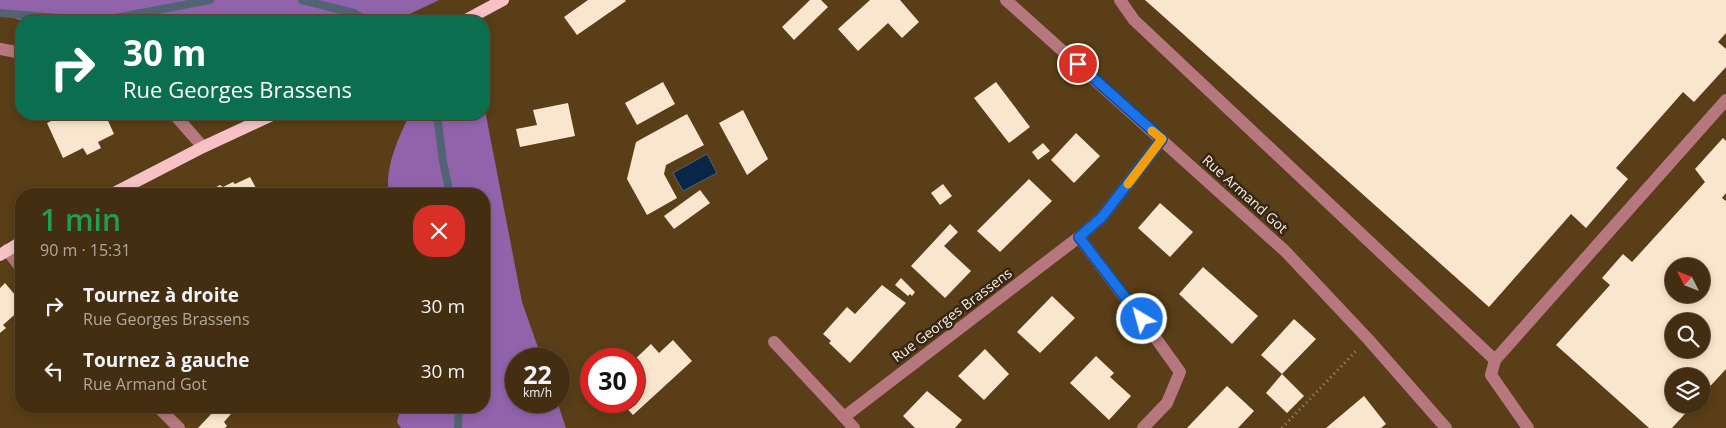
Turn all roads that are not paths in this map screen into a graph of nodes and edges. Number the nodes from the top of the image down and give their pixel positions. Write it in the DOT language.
graph roads {
  1 [pos="503,0"];
  2 [pos="1006,0"];
  3 [pos="1120,0"];
  4 [pos="475,15"];
  5 [pos="0,49"];
  6 [pos="15,52"];
  7 [pos="1726,100"];
  8 [pos="179,120"];
  9 [pos="261,120"];
  10 [pos="1162,139"];
  11 [pos="203,147"];
  12 [pos="124,188"];
  13 [pos="1079,237"];
  14 [pos="15,245"];
  15 [pos="3,252"];
  16 [pos="15,263"];
  17 [pos="774,342"];
  18 [pos="1495,360"];
  19 [pos="164,413"];
  20 [pos="844,417"];
  21 [pos="180,428"];
  22 [pos="854,428"];
  23 [pos="1143,428"];
  24 [pos="1446,428"];
  25 [pos="1528,428"];
  1 -- 4 [label="main road"];
  2 -- 10 [label="street, Rue Armand Got"];
  3 -- 18 [label="street"];
  5 -- 6 [label="street"];
  7 -- 18 [label="street"];
  8 -- 11 [label="street"];
  9 -- 11 [label="main road"];
  10 -- 13 [label="street, Rue Georges Brassens"];
  10 -- 24 [label="street, Rue Armand Got"];
  11 -- 12 [label="main road"];
  13 -- 20 [label="street, Rue Georges Brassens"];
  13 -- 23 [label="street"];
  14 -- 15 [label="main road"];
  15 -- 16 [label="street"];
  17 -- 20 [label="street"];
  18 -- 25 [label="street"];
  19 -- 21 [label="street"];
  20 -- 22 [label="street"];
}
